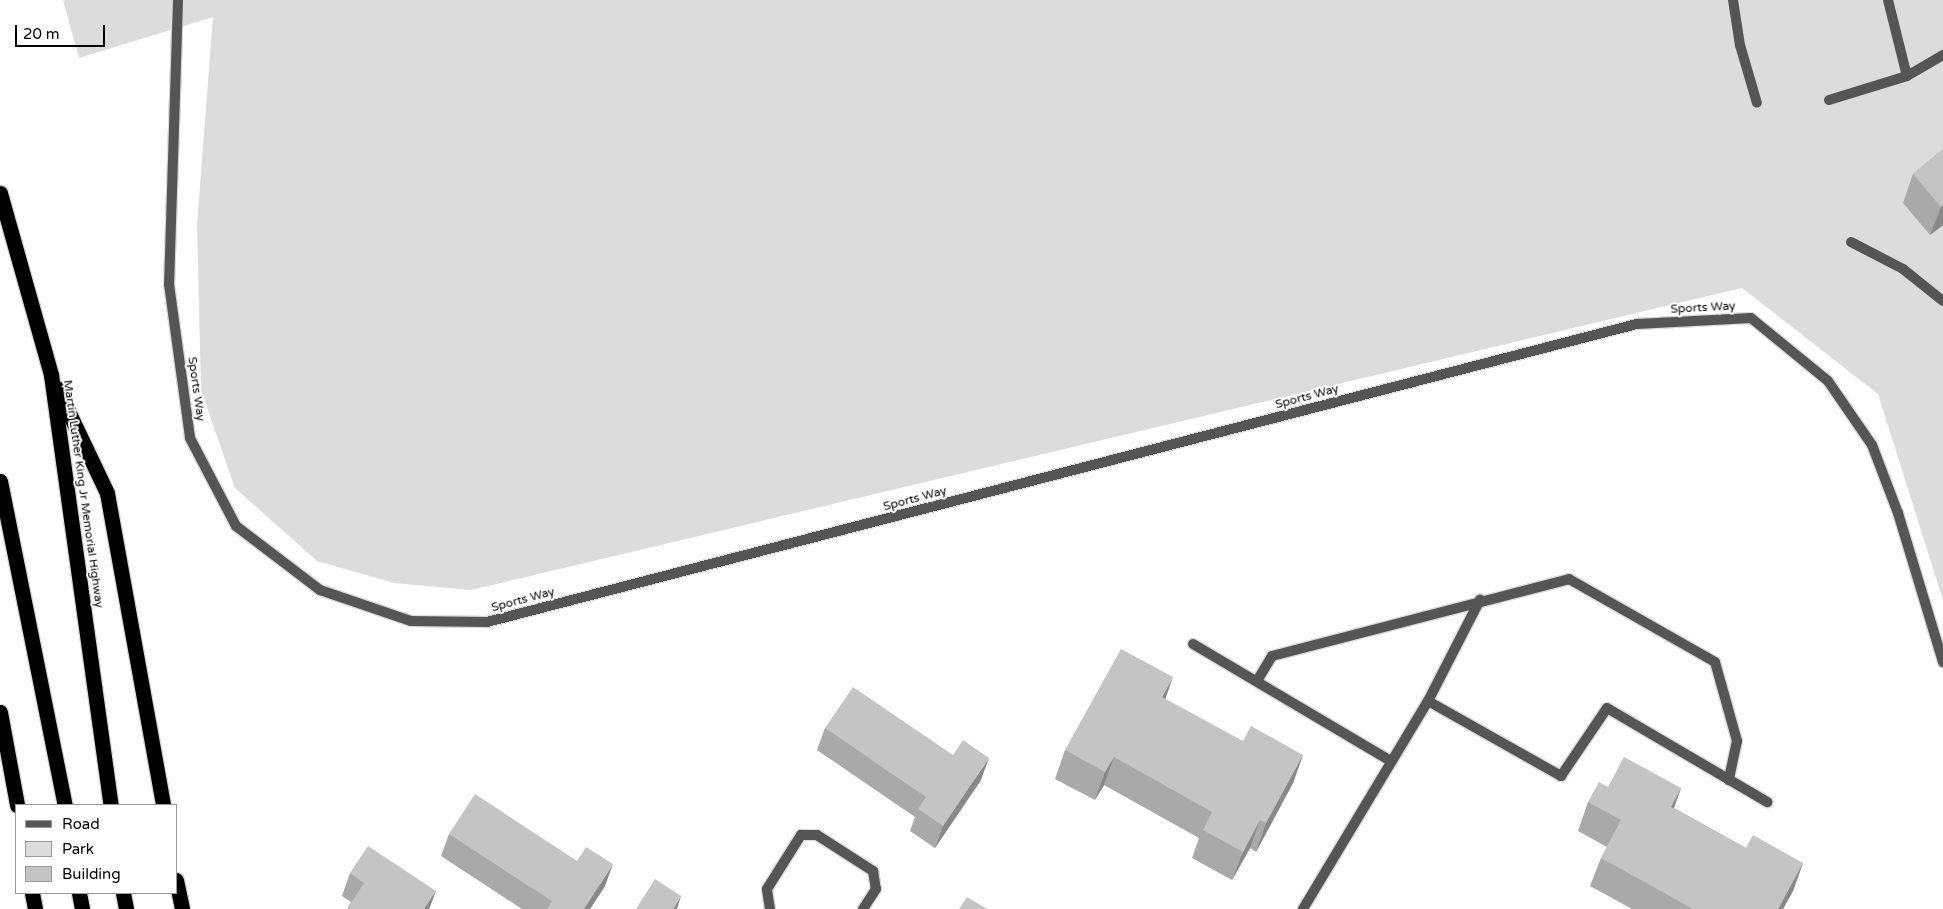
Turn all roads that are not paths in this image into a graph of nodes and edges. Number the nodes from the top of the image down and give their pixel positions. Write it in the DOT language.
graph roads {
  1 [pos="178,0"];
  2 [pos="1733,0"];
  3 [pos="1888,0"];
  4 [pos="1943,55"];
  5 [pos="1907,76"];
  6 [pos="1829,100"];
  7 [pos="1757,103"];
  8 [pos="0,193"];
  9 [pos="1851,242"];
  10 [pos="1943,301"];
  11 [pos="51,375"];
  12 [pos="0,481"];
  13 [pos="1480,600"];
  14 [pos="1193,644"];
  15 [pos="1943,662"];
  16 [pos="1257,681"];
  17 [pos="1428,700"];
  18 [pos="0,712"];
  19 [pos="1391,761"];
  20 [pos="1729,780"];
  21 [pos="1767,802"];
  22 [pos="16,804"];
  23 [pos="65,804"];
  24 [pos="111,804"];
  25 [pos="163,804"];
  26 [pos="178,890"];
  27 [pos="32,894"];
  28 [pos="79,894"];
  29 [pos="123,894"];
  30 [pos="35,909"];
  31 [pos="82,909"];
  32 [pos="126,909"];
  33 [pos="182,909"];
  34 [pos="770,909"];
  35 [pos="863,909"];
  36 [pos="1303,909"];
  1 -- 15 [label="street, Sports Way"];
  2 -- 7 [label="street"];
  3 -- 5 [label="street"];
  4 -- 5 [label="street"];
  5 -- 6 [label="street"];
  8 -- 11 [label="highway, Martin Luther King Jr Memorial Highway"];
  9 -- 10 [label="street"];
  11 -- 24 [label="highway, Martin Luther King Jr Memorial Highway"];
  11 -- 25 [label="highway"];
  12 -- 23 [label="highway"];
  13 -- 16 [label="street"];
  13 -- 17 [label="street"];
  13 -- 20 [label="street"];
  14 -- 16 [label="street"];
  16 -- 19 [label="street"];
  17 -- 19 [label="street"];
  17 -- 20 [label="street"];
  18 -- 22 [label="highway"];
  19 -- 36 [label="street"];
  20 -- 21 [label="street"];
  26 -- 33 [label="highway"];
  27 -- 30 [label="highway"];
  28 -- 31 [label="highway"];
  29 -- 32 [label="highway"];
  34 -- 35 [label="street"];
}
